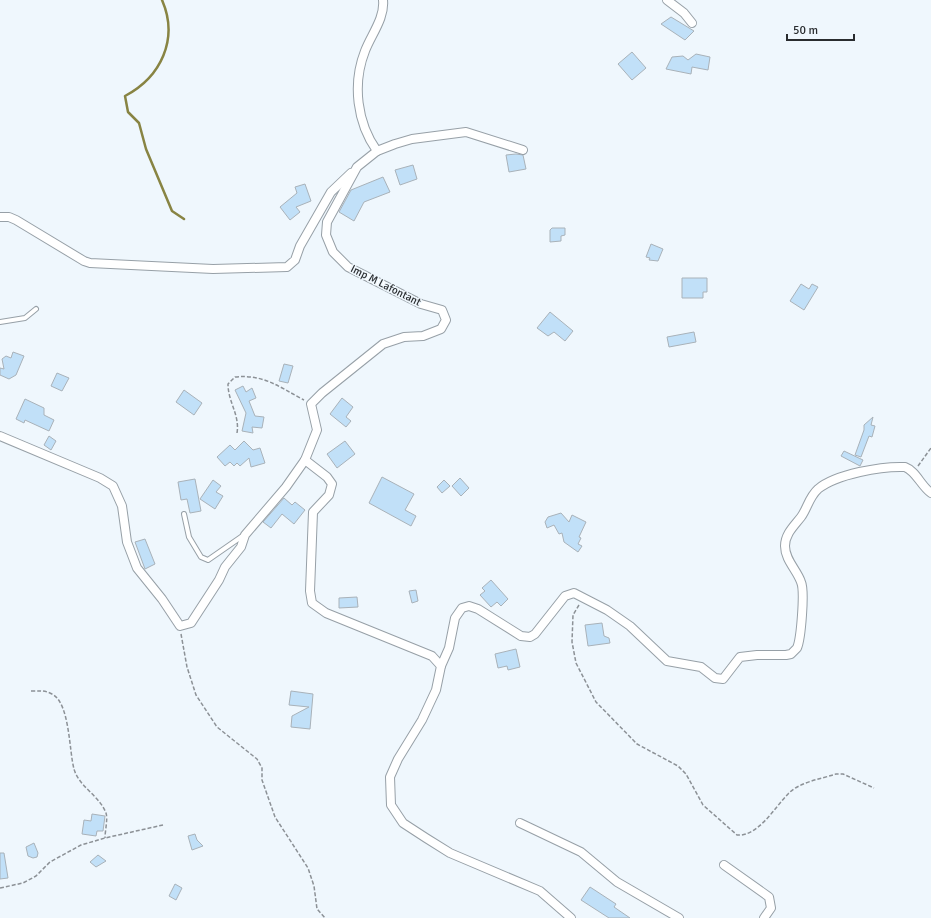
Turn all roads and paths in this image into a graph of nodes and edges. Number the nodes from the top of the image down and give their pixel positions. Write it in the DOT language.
graph roads {
  1 [pos="383,0"];
  2 [pos="666,0"];
  3 [pos="692,23"];
  4 [pos="523,150"];
  5 [pos="378,151"];
  6 [pos="357,167"];
  7 [pos="0,217"];
  8 [pos="36,309"];
  9 [pos="0,322"];
  10 [pos="311,404"];
  11 [pos="237,433"];
  12 [pos="0,436"];
  13 [pos="931,448"];
  14 [pos="305,460"];
  15 [pos="914,473"];
  16 [pos="931,493"];
  17 [pos="184,514"];
  18 [pos="245,535"];
  19 [pos="583,597"];
  20 [pos="180,626"];
  21 [pos="441,666"];
  22 [pos="31,691"];
  23 [pos="874,788"];
  24 [pos="520,823"];
  25 [pos="163,825"];
  26 [pos="104,838"];
  27 [pos="724,865"];
  28 [pos="0,888"];
  29 [pos="325,918"];
  30 [pos="571,918"];
  31 [pos="679,918"];
  32 [pos="764,918"];
  1 -- 5 [label="street"];
  2 -- 3 [label="street"];
  4 -- 5 [label="street, Imp M Lafontant"];
  5 -- 6 [label="street, Imp M Lafontant"];
  6 -- 7 [label="street"];
  6 -- 10 [label="street, Imp M Lafontant"];
  8 -- 9 [label="lane"];
  10 -- 11 [label="path"];
  10 -- 14 [label="street"];
  12 -- 20 [label="street"];
  13 -- 15 [label="path"];
  14 -- 18 [label="street"];
  14 -- 21 [label="street"];
  15 -- 16 [label="street"];
  15 -- 19 [label="street"];
  17 -- 18 [label="lane"];
  18 -- 20 [label="street"];
  19 -- 21 [label="street"];
  19 -- 23 [label="path"];
  20 -- 29 [label="path"];
  21 -- 30 [label="street"];
  22 -- 26 [label="path"];
  24 -- 31 [label="street"];
  25 -- 26 [label="path"];
  26 -- 28 [label="path"];
  27 -- 32 [label="street"];
}
